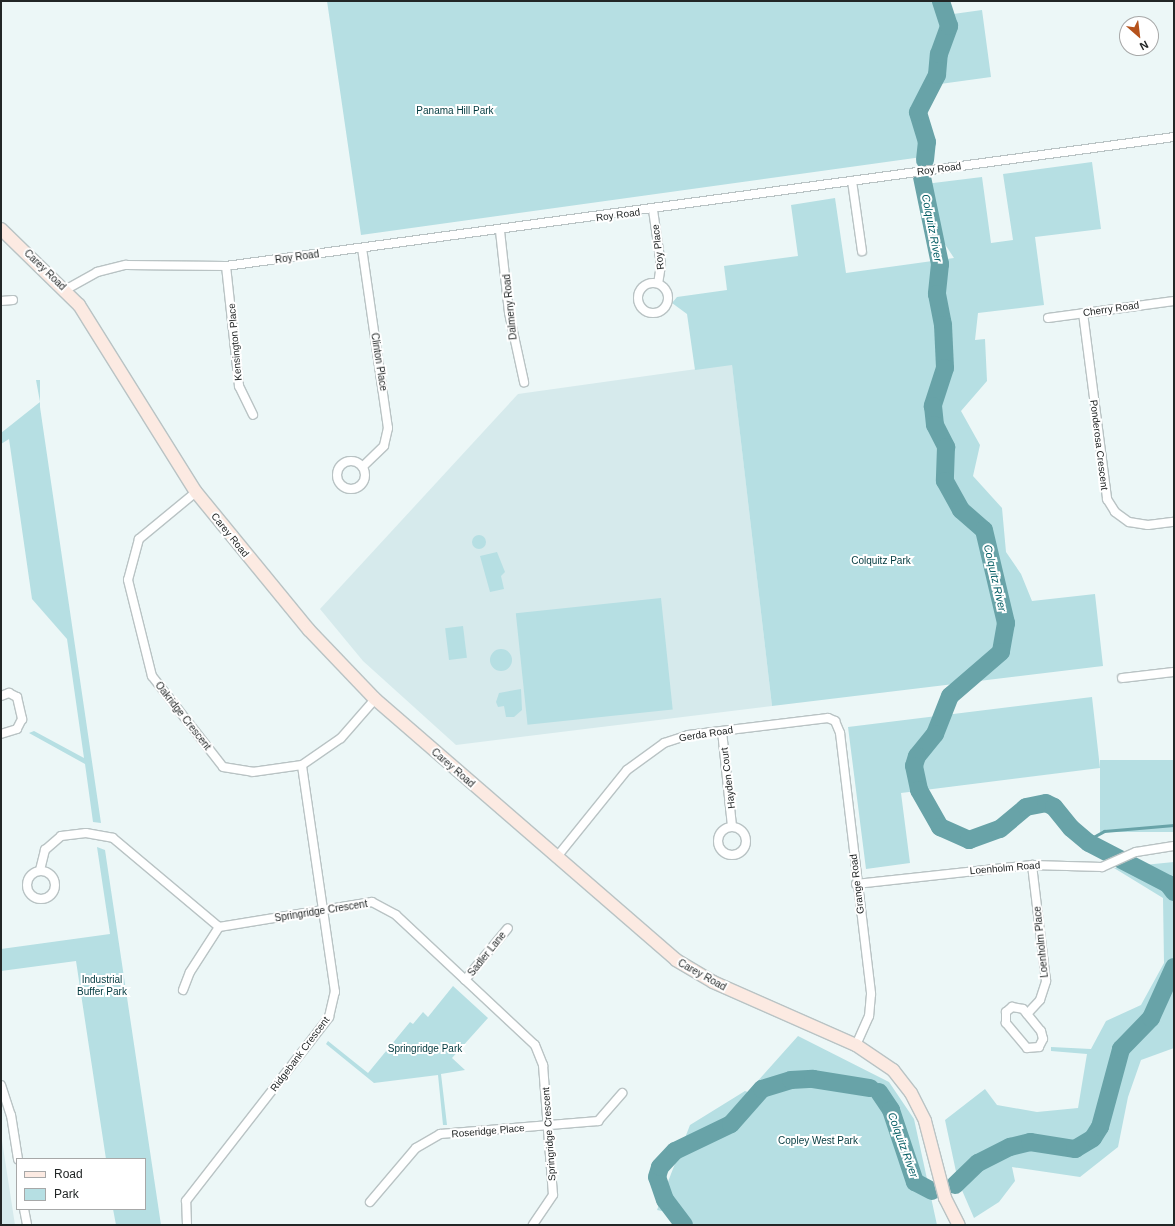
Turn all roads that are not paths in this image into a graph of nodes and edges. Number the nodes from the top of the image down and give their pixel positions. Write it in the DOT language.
graph roads {
  1 [pos="1174,137"];
  2 [pos="852,181"];
  3 [pos="653,210"];
  4 [pos="1,229"];
  5 [pos="500,231"];
  6 [pos="362,248"];
  7 [pos="862,251"];
  8 [pos="226,266"];
  9 [pos="658,283"];
  10 [pos="65,290"];
  11 [pos="13,300"];
  12 [pos="1,301"];
  13 [pos="1174,301"];
  14 [pos="1083,313"];
  15 [pos="1048,318"];
  16 [pos="524,382"];
  17 [pos="253,415"];
  18 [pos="362,467"];
  19 [pos="196,492"];
  20 [pos="1174,522"];
  21 [pos="1174,672"];
  22 [pos="1122,678"];
  23 [pos="1,696"];
  24 [pos="375,699"];
  25 [pos="835,721"];
  26 [pos="722,731"];
  27 [pos="1,734"];
  28 [pos="302,765"];
  29 [pos="732,826"];
  30 [pos="1174,846"];
  31 [pos="556,858"];
  32 [pos="1032,865"];
  33 [pos="40,870"];
  34 [pos="856,884"];
  35 [pos="323,910"];
  36 [pos="219,927"];
  37 [pos="508,928"];
  38 [pos="465,980"];
  39 [pos="183,990"];
  40 [pos="1027,1014"];
  41 [pos="856,1045"];
  42 [pos="1,1086"];
  43 [pos="622,1093"];
  44 [pos="550,1126"];
  45 [pos="18,1158"];
  46 [pos="370,1202"];
  47 [pos="24,1210"];
  48 [pos="27,1225"];
  49 [pos="187,1225"];
  50 [pos="533,1225"];
  51 [pos="959,1225"];
  1 -- 2 [label="street, Roy Road"];
  2 -- 3 [label="street, Roy Road"];
  2 -- 7 [label="street"];
  3 -- 5 [label="street, Roy Road"];
  3 -- 9 [label="street, Roy Place"];
  4 -- 10 [label="street, Carey Road"];
  5 -- 6 [label="street, Roy Road"];
  5 -- 16 [label="street, Dalmeny Road"];
  6 -- 8 [label="street, Roy Road"];
  6 -- 18 [label="street, Clinton Place"];
  8 -- 10 [label="street, Roy Road"];
  8 -- 17 [label="street, Kensington Place"];
  10 -- 19 [label="street, Carey Road"];
  11 -- 12 [label="street"];
  13 -- 14 [label="street, Cherry Road"];
  14 -- 15 [label="street, Cherry Road"];
  14 -- 20 [label="street, Ponderosa Crescent"];
  19 -- 24 [label="street, Carey Road"];
  19 -- 28 [label="street, Oakridge Crescent"];
  21 -- 22 [label="street"];
  23 -- 27 [label="street"];
  24 -- 28 [label="street"];
  24 -- 31 [label="street, Carey Road"];
  25 -- 26 [label="street, Gerda Road"];
  25 -- 34 [label="street, Grange Road"];
  26 -- 29 [label="street, Hayden Court"];
  26 -- 31 [label="street, Gerda Road"];
  28 -- 35 [label="street, Ridgebank Crescent"];
  30 -- 32 [label="street, Loenholm Road"];
  31 -- 41 [label="street, Carey Road"];
  32 -- 34 [label="street, Loenholm Road"];
  32 -- 40 [label="street, Loenholm Place"];
  33 -- 36 [label="street"];
  34 -- 41 [label="street, Grange Road"];
  35 -- 36 [label="street, Springridge Crescent"];
  35 -- 38 [label="street, Springridge Crescent"];
  35 -- 49 [label="street, Ridgebank Crescent"];
  36 -- 39 [label="street"];
  37 -- 38 [label="street, Sadler Lane"];
  38 -- 44 [label="street, Springridge Crescent"];
  40 -- 40 [label="street"];
  41 -- 51 [label="street, Carey Road"];
  42 -- 45 [label="street"];
  43 -- 44 [label="street, Roseridge Place"];
  44 -- 46 [label="street, Roseridge Place"];
  44 -- 50 [label="street, Springridge Crescent"];
  47 -- 48 [label="street"];
}
